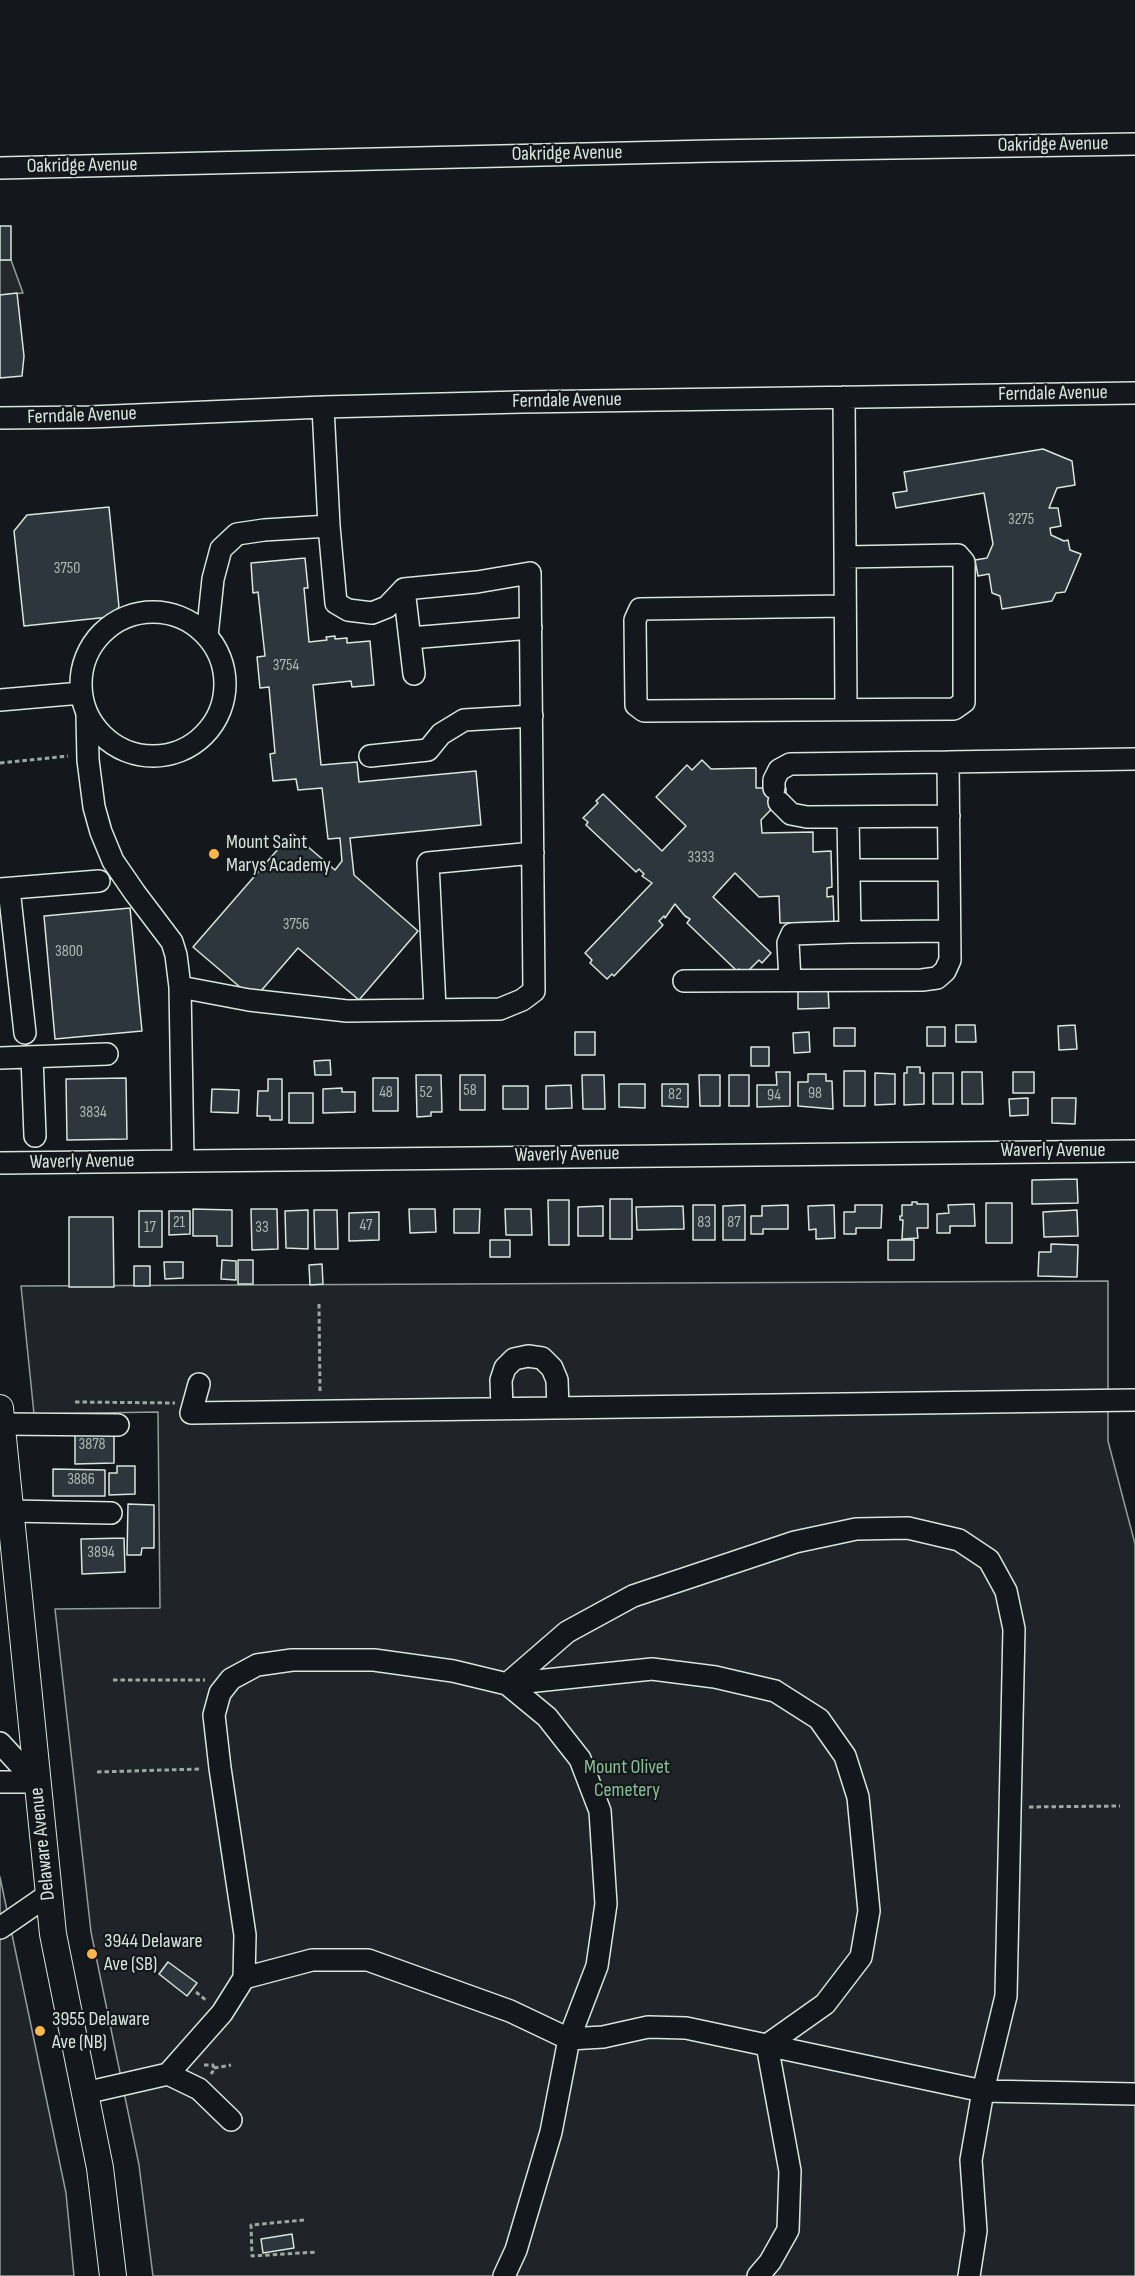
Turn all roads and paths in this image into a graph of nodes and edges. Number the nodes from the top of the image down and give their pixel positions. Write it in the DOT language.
graph roads {
  1 [pos="1135,144"];
  2 [pos="0,168"];
  3 [pos="1135,393"];
  4 [pos="844,398"];
  5 [pos="323,406"];
  6 [pos="0,418"];
  7 [pos="329,526"];
  8 [pos="845,557"];
  9 [pos="404,590"];
  10 [pos="845,606"];
  11 [pos="531,628"];
  12 [pos="207,636"];
  13 [pos="410,638"];
  14 [pos="414,674"];
  15 [pos="81,693"];
  16 [pos="0,700"];
  17 [pos="846,710"];
  18 [pos="87,715"];
  19 [pos="532,716"];
  20 [pos="88,754"];
  21 [pos="370,756"];
  22 [pos="1135,759"];
  23 [pos="948,762"];
  24 [pos="0,763"];
  25 [pos="949,816"];
  26 [pos="848,817"];
  27 [pos="533,852"];
  28 [pos="849,870"];
  29 [pos="949,870"];
  30 [pos="99,881"];
  31 [pos="4,889"];
  32 [pos="949,931"];
  33 [pos="850,932"];
  34 [pos="790,980"];
  35 [pos="684,981"];
  36 [pos="180,987"];
  37 [pos="435,1008"];
  38 [pos="25,1033"];
  39 [pos="107,1054"];
  40 [pos="32,1057"];
  41 [pos="0,1058"];
  42 [pos="35,1136"];
  43 [pos="1135,1150"];
  44 [pos="183,1160"];
  45 [pos="0,1163"];
  46 [pos="319,1304"];
  47 [pos="199,1384"];
  48 [pos="1135,1400"];
  49 [pos="75,1402"];
  50 [pos="558,1407"];
  51 [pos="502,1408"];
  52 [pos="321,1411"];
  53 [pos="190,1413"];
  54 [pos="1,1416"];
  55 [pos="118,1425"];
  56 [pos="3,1473"];
  57 [pos="11,1511"];
  58 [pos="111,1513"];
  59 [pos="231,1679"];
  60 [pos="113,1680"];
  61 [pos="507,1684"];
  62 [pos="0,1743"];
  63 [pos="220,1768"];
  64 [pos="97,1772"];
  65 [pos="0,1782"];
  66 [pos="36,1782"];
  67 [pos="1120,1806"];
  68 [pos="1010,1807"];
  69 [pos="48,1895"];
  70 [pos="0,1928"];
  71 [pos="244,1978"];
  72 [pos="569,2039"];
  73 [pos="768,2045"];
  74 [pos="231,2065"];
  75 [pos="214,2068"];
  76 [pos="168,2074"];
  77 [pos="983,2091"];
  78 [pos="85,2093"];
  79 [pos="1135,2094"];
  80 [pos="231,2120"];
  81 [pos="304,2220"];
  82 [pos="317,2252"];
  83 [pos="113,2276"];
  84 [pos="504,2276"];
  85 [pos="758,2276"];
  86 [pos="969,2276"];
  1 -- 2 [label="street, Oakridge Avenue"];
  3 -- 4 [label="street, Ferndale Avenue"];
  4 -- 5 [label="street, Ferndale Avenue"];
  4 -- 8 [label="street"];
  5 -- 6 [label="street, Ferndale Avenue"];
  5 -- 7 [label="street"];
  7 -- 9 [label="street"];
  7 -- 12 [label="street"];
  8 -- 10 [label="street"];
  8 -- 17 [label="street"];
  9 -- 11 [label="street"];
  9 -- 13 [label="street"];
  10 -- 17 [label="street"];
  10 -- 17 [label="street"];
  11 -- 13 [label="street"];
  11 -- 19 [label="street"];
  12 -- 15 [label="street"];
  12 -- 18 [label="street"];
  13 -- 14 [label="street"];
  15 -- 16 [label="street"];
  15 -- 18 [label="street"];
  18 -- 20 [label="street"];
  19 -- 21 [label="street"];
  19 -- 27 [label="street"];
  20 -- 24 [label="path"];
  20 -- 36 [label="street"];
  22 -- 23 [label="street"];
  23 -- 25 [label="street"];
  23 -- 26 [label="street"];
  25 -- 26 [label="street"];
  25 -- 29 [label="street"];
  26 -- 28 [label="street"];
  27 -- 37 [label="street"];
  27 -- 37 [label="street"];
  28 -- 29 [label="street"];
  28 -- 33 [label="street"];
  29 -- 32 [label="street"];
  30 -- 31 [label="street"];
  31 -- 38 [label="street"];
  32 -- 33 [label="street"];
  32 -- 34 [label="street"];
  33 -- 34 [label="street"];
  34 -- 35 [label="street"];
  36 -- 37 [label="street"];
  36 -- 44 [label="street"];
  39 -- 40 [label="street"];
  40 -- 41 [label="street"];
  40 -- 42 [label="street"];
  43 -- 44 [label="street, Waverly Avenue"];
  44 -- 45 [label="street, Waverly Avenue"];
  46 -- 52 [label="path"];
  47 -- 53 [label="street"];
  48 -- 50 [label="street"];
  49 -- 53 [label="path"];
  50 -- 51 [label="street"];
  50 -- 51 [label="street"];
  51 -- 52 [label="street"];
  52 -- 53 [label="street"];
  54 -- 55 [label="street"];
  54 -- 56 [label="main road, Delaware Avenue"];
  56 -- 57 [label="main road, Delaware Avenue"];
  57 -- 58 [label="street"];
  57 -- 66 [label="main road, Delaware Avenue"];
  59 -- 60 [label="path"];
  59 -- 61 [label="street"];
  59 -- 63 [label="street"];
  61 -- 68 [label="street"];
  61 -- 72 [label="street"];
  61 -- 73 [label="street"];
  62 -- 66 [label="street"];
  63 -- 64 [label="path"];
  63 -- 71 [label="street"];
  65 -- 66 [label="street"];
  66 -- 69 [label="main road, Delaware Avenue"];
  67 -- 68 [label="path"];
  68 -- 77 [label="street"];
  69 -- 70 [label="street"];
  69 -- 78 [label="main road, Delaware Avenue"];
  71 -- 72 [label="street"];
  71 -- 76 [label="street"];
  72 -- 73 [label="street"];
  72 -- 84 [label="street"];
  73 -- 77 [label="street"];
  73 -- 85 [label="street"];
  74 -- 75 [label="path"];
  75 -- 75 [label="path"];
  76 -- 78 [label="street"];
  76 -- 80 [label="street"];
  77 -- 79 [label="street"];
  77 -- 86 [label="street"];
  78 -- 83 [label="main road, Delaware Avenue"];
  81 -- 82 [label="path"];
}
